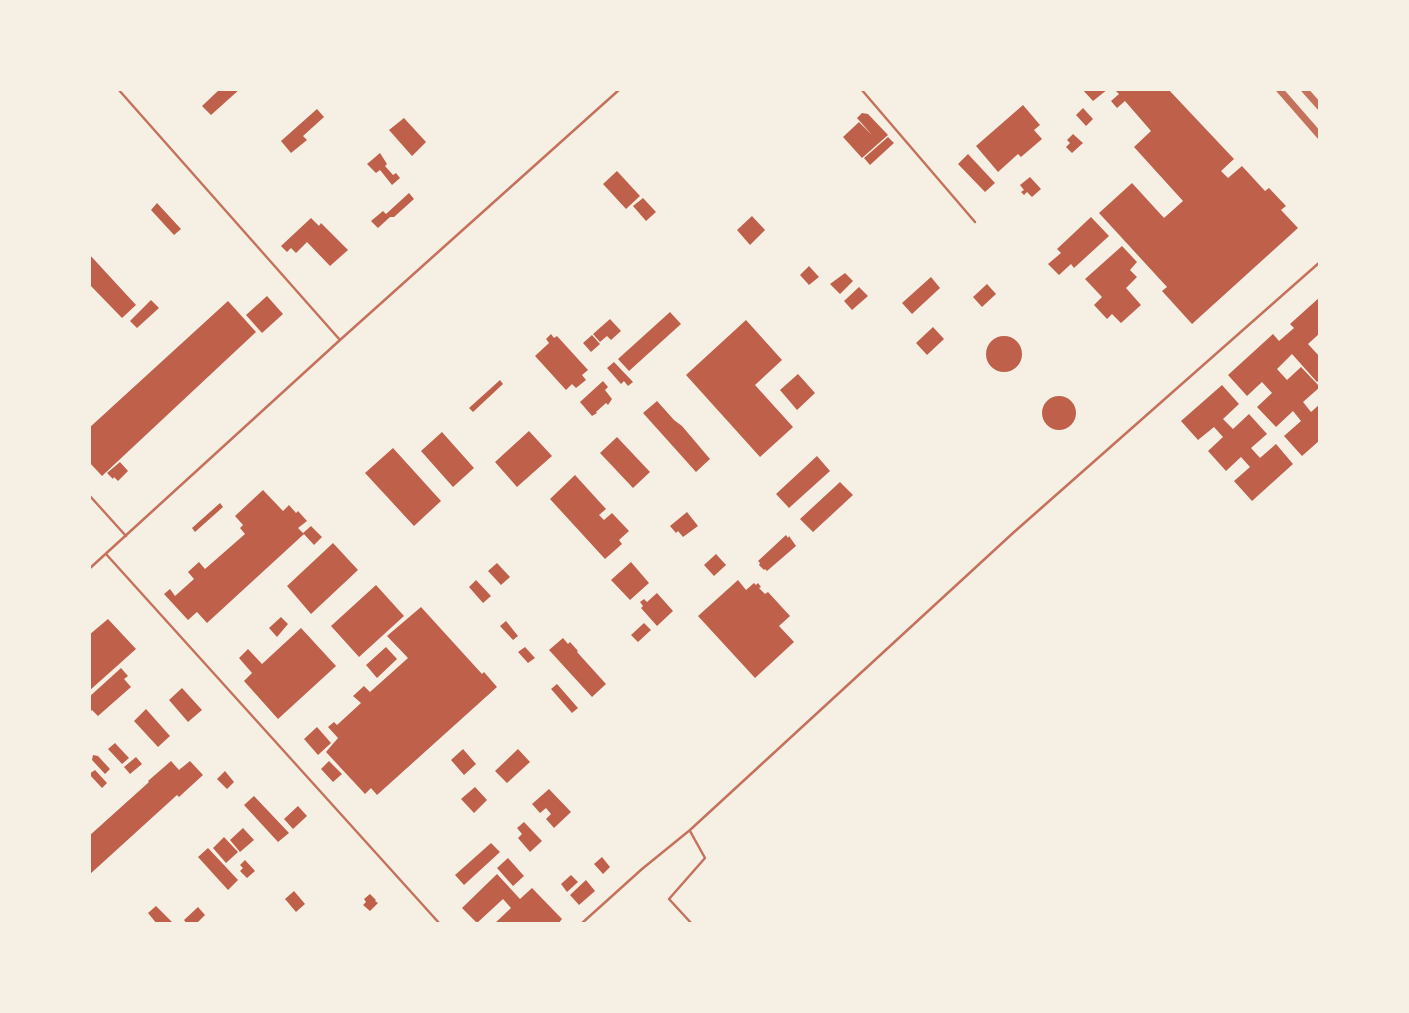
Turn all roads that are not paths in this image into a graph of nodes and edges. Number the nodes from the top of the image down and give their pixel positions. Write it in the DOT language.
graph roads {
  1 [pos="118,89"];
  2 [pos="620,89"];
  3 [pos="861,89"];
  4 [pos="1279,89"];
  5 [pos="1304,89"];
  6 [pos="1320,107"];
  7 [pos="1320,136"];
  8 [pos="975,222"];
  9 [pos="1320,262"];
  10 [pos="340,340"];
  11 [pos="89,495"];
  12 [pos="126,536"];
  13 [pos="106,554"];
  14 [pos="89,569"];
  15 [pos="690,830"];
  16 [pos="440,924"];
  17 [pos="582,924"];
  18 [pos="692,924"];
  1 -- 10 [label="lane"];
  2 -- 10 [label="lane"];
  3 -- 8 [label="lane"];
  4 -- 7 [label="street"];
  5 -- 6 [label="street"];
  9 -- 15 [label="lane"];
  10 -- 12 [label="lane"];
  11 -- 12 [label="lane"];
  12 -- 13 [label="lane"];
  13 -- 14 [label="lane"];
  13 -- 16 [label="lane"];
  15 -- 17 [label="lane"];
  15 -- 18 [label="lane"];
}
